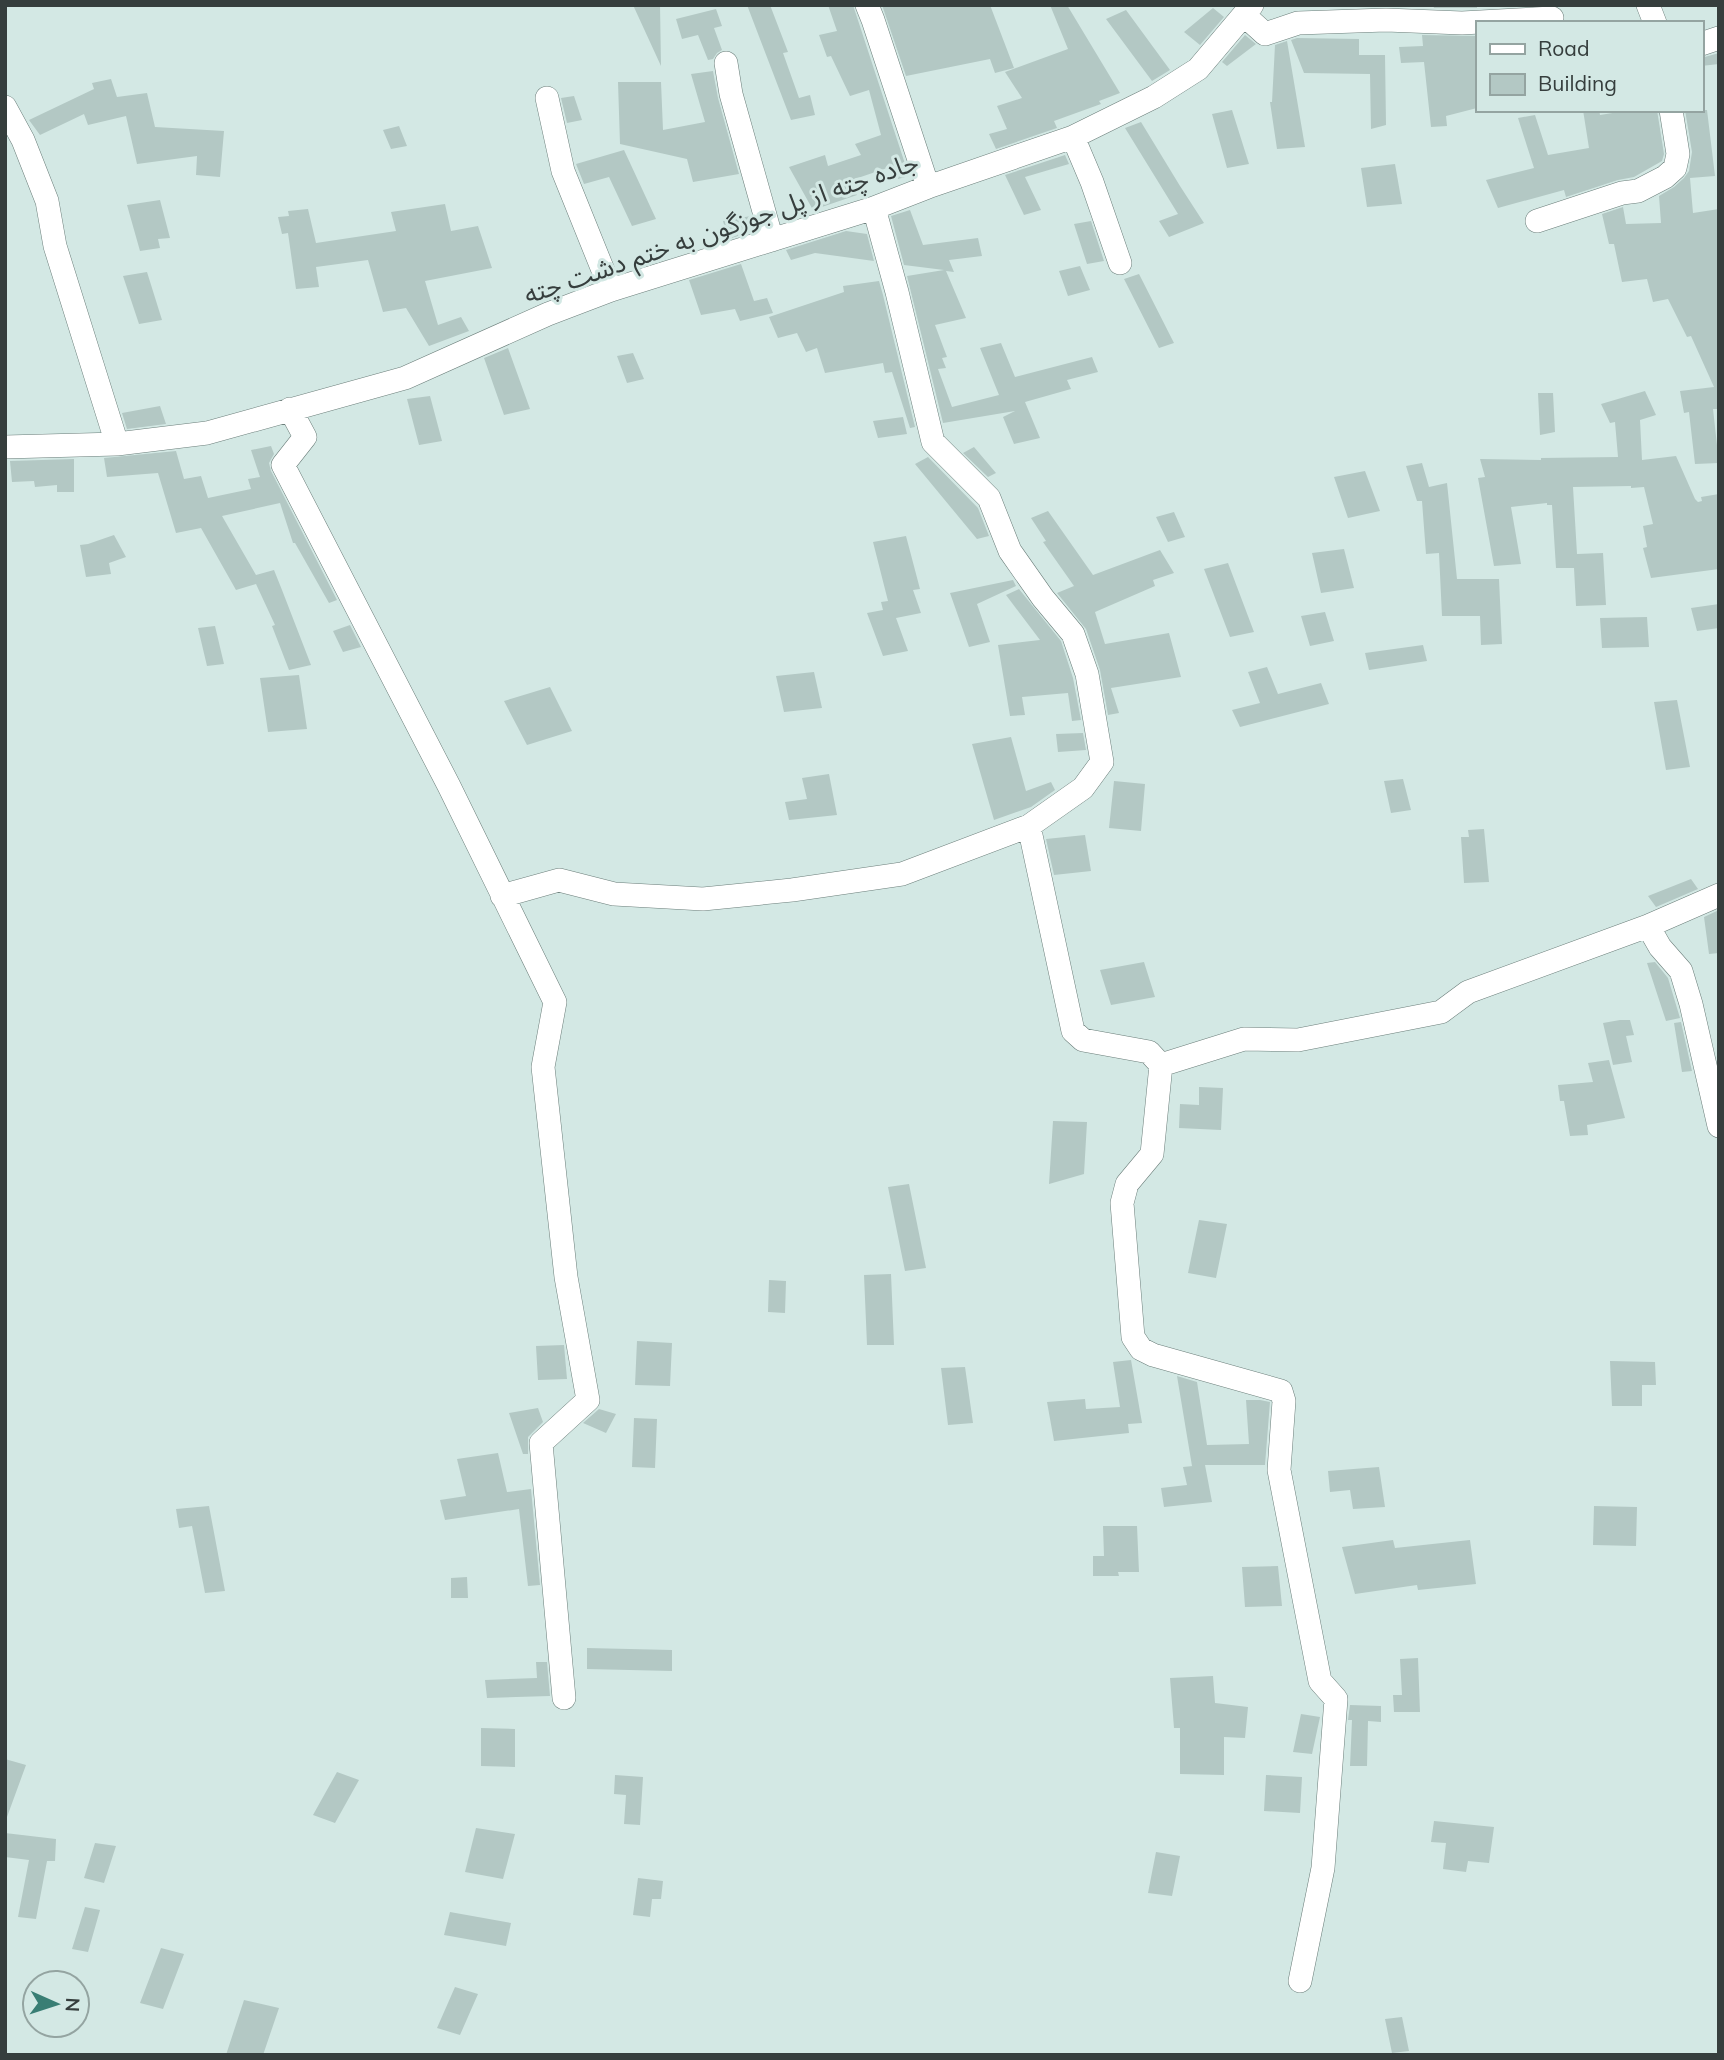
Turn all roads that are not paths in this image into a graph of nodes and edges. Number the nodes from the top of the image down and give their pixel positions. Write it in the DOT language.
graph roads {
  1 [pos="867,5"];
  2 [pos="1248,10"];
  3 [pos="1552,18"];
  4 [pos="1498,21"];
  5 [pos="1476,22"];
  6 [pos="726,63"];
  7 [pos="547,98"];
  8 [pos="5,107"];
  9 [pos="1671,112"];
  10 [pos="1073,137"];
  11 [pos="928,187"];
  12 [pos="874,208"];
  13 [pos="1537,221"];
  14 [pos="772,240"];
  15 [pos="1120,263"];
  16 [pos="611,290"];
  17 [pos="290,409"];
  18 [pos="117,444"];
  19 [pos="5,447"];
  20 [pos="1029,826"];
  21 [pos="1719,895"];
  22 [pos="502,896"];
  23 [pos="1648,926"];
  24 [pos="1161,1065"];
  25 [pos="1719,1126"];
  26 [pos="564,1698"];
  27 [pos="1300,1981"];
  1 -- 11 [label="street"];
  2 -- 5 [label="street"];
  2 -- 10 [label="street, جاده چته از پل جوزگون به ختم دشت چته"];
  3 -- 4 [label="street"];
  6 -- 14 [label="street"];
  7 -- 16 [label="street"];
  8 -- 18 [label="street"];
  9 -- 13 [label="street"];
  10 -- 11 [label="street, جاده چته از پل جوزگون به ختم دشت چته"];
  10 -- 15 [label="street"];
  11 -- 12 [label="street, جاده چته از پل جوزگون به ختم دشت چته"];
  12 -- 14 [label="street, جاده چته از پل جوزگون به ختم دشت چته"];
  12 -- 20 [label="street"];
  14 -- 16 [label="street, جاده چته از پل جوزگون به ختم دشت چته"];
  16 -- 17 [label="street, جاده چته از پل جوزگون به ختم دشت چته"];
  17 -- 18 [label="street, جاده چته از پل جوزگون به ختم دشت چته"];
  17 -- 22 [label="street"];
  18 -- 19 [label="street, جاده چته از پل جوزگون به ختم دشت چته"];
  20 -- 22 [label="street"];
  20 -- 24 [label="street"];
  21 -- 23 [label="street"];
  22 -- 26 [label="street"];
  23 -- 24 [label="street"];
  23 -- 25 [label="street"];
  24 -- 27 [label="street"];
}
